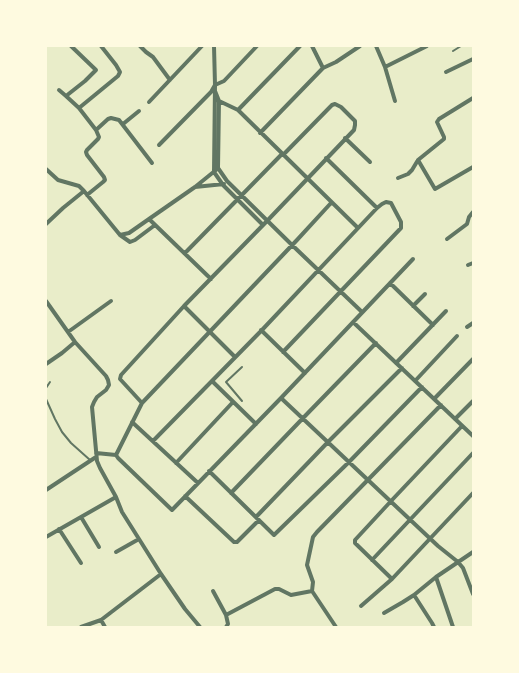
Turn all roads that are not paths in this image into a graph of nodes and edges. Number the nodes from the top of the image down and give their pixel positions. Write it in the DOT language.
graph roads {
  1 [pos="71,46"];
  2 [pos="101,46"];
  3 [pos="140,46"];
  4 [pos="202,46"];
  5 [pos="214,46"];
  6 [pos="250,46"];
  7 [pos="257,46"];
  8 [pos="300,46"];
  9 [pos="312,46"];
  10 [pos="360,46"];
  11 [pos="376,46"];
  12 [pos="427,46"];
  13 [pos="461,46"];
  14 [pos="453,51"];
  15 [pos="250,54"];
  16 [pos="473,59"];
  17 [pos="385,67"];
  18 [pos="323,68"];
  19 [pos="446,72"];
  20 [pos="170,80"];
  21 [pos="215,85"];
  22 [pos="59,90"];
  23 [pos="66,96"];
  24 [pos="473,98"];
  25 [pos="217,100"];
  26 [pos="395,101"];
  27 [pos="149,102"];
  28 [pos="79,108"];
  29 [pos="238,110"];
  30 [pos="138,111"];
  31 [pos="123,124"];
  32 [pos="96,130"];
  33 [pos="260,133"];
  34 [pos="345,138"];
  35 [pos="160,145"];
  36 [pos="283,155"];
  37 [pos="326,158"];
  38 [pos="418,160"];
  39 [pos="370,162"];
  40 [pos="152,163"];
  41 [pos="473,167"];
  42 [pos="218,168"];
  43 [pos="46,169"];
  44 [pos="214,172"];
  45 [pos="307,178"];
  46 [pos="398,178"];
  47 [pos="227,181"];
  48 [pos="223,185"];
  49 [pos="195,187"];
  50 [pos="86,193"];
  51 [pos="242,195"];
  52 [pos="238,199"];
  53 [pos="331,203"];
  54 [pos="377,208"];
  55 [pos="473,212"];
  56 [pos="149,219"];
  57 [pos="267,220"];
  58 [pos="46,224"];
  59 [pos="154,225"];
  60 [pos="263,225"];
  61 [pos="358,228"];
  62 [pos="120,235"];
  63 [pos="447,239"];
  64 [pos="292,245"];
  65 [pos="185,253"];
  66 [pos="413,259"];
  67 [pos="473,263"];
  68 [pos="468,264"];
  69 [pos="319,270"];
  70 [pos="211,278"];
  71 [pos="390,283"];
  72 [pos="341,291"];
  73 [pos="425,294"];
  74 [pos="111,301"];
  75 [pos="46,302"];
  76 [pos="184,306"];
  77 [pos="413,306"];
  78 [pos="446,311"];
  79 [pos="362,312"];
  80 [pos="353,322"];
  81 [pos="473,323"];
  82 [pos="433,325"];
  83 [pos="467,327"];
  84 [pos="262,330"];
  85 [pos="68,332"];
  86 [pos="210,332"];
  87 [pos="457,336"];
  88 [pos="75,342"];
  89 [pos="376,343"];
  90 [pos="283,352"];
  91 [pos="235,357"];
  92 [pos="473,359"];
  93 [pos="396,363"];
  94 [pos="46,364"];
  95 [pos="242,367"];
  96 [pos="402,368"];
  97 [pos="305,373"];
  98 [pos="212,381"];
  99 [pos="415,381"];
  100 [pos="50,382"];
  101 [pos="422,387"];
  102 [pos="46,388"];
  103 [pos="234,392"];
  104 [pos="228,397"];
  105 [pos="281,398"];
  106 [pos="46,399"];
  107 [pos="434,399"];
  108 [pos="242,401"];
  109 [pos="473,401"];
  110 [pos="233,402"];
  111 [pos="142,403"];
  112 [pos="440,405"];
  113 [pos="303,418"];
  114 [pos="455,419"];
  115 [pos="132,422"];
  116 [pos="256,424"];
  117 [pos="462,426"];
  118 [pos="473,436"];
  119 [pos="153,441"];
  120 [pos="328,442"];
  121 [pos="473,453"];
  122 [pos="116,454"];
  123 [pos="96,455"];
  124 [pos="90,460"];
  125 [pos="349,462"];
  126 [pos="176,463"];
  127 [pos="209,472"];
  128 [pos="368,480"];
  129 [pos="198,483"];
  130 [pos="46,490"];
  131 [pos="231,493"];
  132 [pos="473,493"];
  133 [pos="186,496"];
  134 [pos="116,497"];
  135 [pos="391,501"];
  136 [pos="81,517"];
  137 [pos="257,518"];
  138 [pos="410,519"];
  139 [pos="60,529"];
  140 [pos="46,537"];
  141 [pos="430,538"];
  142 [pos="139,539"];
  143 [pos="99,547"];
  144 [pos="116,552"];
  145 [pos="473,552"];
  146 [pos="372,560"];
  147 [pos="458,562"];
  148 [pos="80,563"];
  149 [pos="161,574"];
  150 [pos="436,577"];
  151 [pos="392,579"];
  152 [pos="213,591"];
  153 [pos="312,591"];
  154 [pos="473,594"];
  155 [pos="414,595"];
  156 [pos="361,606"];
  157 [pos="384,613"];
  158 [pos="226,616"];
  159 [pos="101,620"];
  160 [pos="228,626"];
  161 [pos="81,627"];
  162 [pos="106,627"];
  163 [pos="200,627"];
  164 [pos="336,627"];
  165 [pos="434,627"];
  166 [pos="453,627"];
  1 -- 23 [label="street"];
  2 -- 28 [label="street"];
  3 -- 20 [label="street"];
  4 -- 20 [label="street"];
  5 -- 21 [label="street"];
  6 -- 15 [label="street"];
  7 -- 15 [label="street"];
  8 -- 29 [label="street"];
  9 -- 18 [label="street"];
  10 -- 18 [label="street"];
  11 -- 17 [label="street"];
  12 -- 17 [label="street"];
  13 -- 14 [label="lane"];
  15 -- 21 [label="street"];
  16 -- 19 [label="street"];
  17 -- 26 [label="street"];
  18 -- 33 [label="street"];
  20 -- 27 [label="street"];
  21 -- 25 [label="street"];
  21 -- 35 [label="street"];
  22 -- 23 [label="street"];
  23 -- 28 [label="street"];
  24 -- 38 [label="street"];
  25 -- 29 [label="street"];
  25 -- 42 [label="street"];
  25 -- 44 [label="street"];
  28 -- 32 [label="street"];
  29 -- 33 [label="street"];
  30 -- 31 [label="street"];
  31 -- 32 [label="street"];
  31 -- 40 [label="street"];
  32 -- 50 [label="street"];
  33 -- 36 [label="street"];
  34 -- 36 [label="street"];
  34 -- 37 [label="street"];
  34 -- 39 [label="street"];
  36 -- 45 [label="street"];
  36 -- 51 [label="street"];
  37 -- 45 [label="street"];
  37 -- 54 [label="street"];
  38 -- 41 [label="street"];
  38 -- 46 [label="street"];
  42 -- 44 [label="street"];
  42 -- 47 [label="street"];
  43 -- 50 [label="street"];
  44 -- 48 [label="street"];
  44 -- 49 [label="street"];
  45 -- 53 [label="street"];
  45 -- 57 [label="street"];
  47 -- 48 [label="street"];
  47 -- 51 [label="street"];
  48 -- 49 [label="street"];
  48 -- 52 [label="street"];
  49 -- 56 [label="street"];
  50 -- 58 [label="street"];
  50 -- 62 [label="street"];
  51 -- 52 [label="street"];
  51 -- 57 [label="street"];
  52 -- 60 [label="street"];
  52 -- 65 [label="street"];
  53 -- 61 [label="street"];
  53 -- 64 [label="street"];
  54 -- 61 [label="street"];
  54 -- 72 [label="street"];
  55 -- 63 [label="street"];
  56 -- 59 [label="street"];
  56 -- 62 [label="street"];
  57 -- 60 [label="street"];
  57 -- 64 [label="street"];
  59 -- 62 [label="street"];
  59 -- 65 [label="street"];
  60 -- 70 [label="street"];
  61 -- 69 [label="street"];
  64 -- 69 [label="street"];
  64 -- 86 [label="street"];
  65 -- 70 [label="street"];
  66 -- 71 [label="street"];
  67 -- 68 [label="street"];
  69 -- 72 [label="street"];
  69 -- 84 [label="street"];
  70 -- 76 [label="street"];
  71 -- 77 [label="street"];
  71 -- 79 [label="street"];
  72 -- 79 [label="street"];
  72 -- 90 [label="street"];
  73 -- 77 [label="street"];
  74 -- 85 [label="street"];
  75 -- 85 [label="street"];
  76 -- 86 [label="street"];
  76 -- 111 [label="street"];
  77 -- 82 [label="street"];
  78 -- 82 [label="street"];
  79 -- 80 [label="street"];
  80 -- 89 [label="street"];
  80 -- 97 [label="street"];
  81 -- 83 [label="street"];
  82 -- 93 [label="street"];
  84 -- 90 [label="street"];
  84 -- 91 [label="street"];
  85 -- 88 [label="street"];
  86 -- 91 [label="street"];
  86 -- 111 [label="street"];
  87 -- 99 [label="street"];
  88 -- 94 [label="street"];
  88 -- 123 [label="street"];
  89 -- 93 [label="street"];
  89 -- 113 [label="street"];
  90 -- 97 [label="street"];
  91 -- 98 [label="street"];
  92 -- 107 [label="street"];
  93 -- 96 [label="street"];
  95 -- 103 [label="lane"];
  96 -- 99 [label="street"];
  96 -- 120 [label="street"];
  97 -- 105 [label="street"];
  98 -- 104 [label="street"];
  98 -- 119 [label="street"];
  99 -- 101 [label="street"];
  100 -- 102 [label="lane"];
  101 -- 107 [label="street"];
  101 -- 125 [label="street"];
  103 -- 104 [label="lane"];
  103 -- 108 [label="lane"];
  104 -- 110 [label="street"];
  105 -- 113 [label="street"];
  105 -- 116 [label="street"];
  106 -- 124 [label="lane"];
  107 -- 112 [label="street"];
  109 -- 114 [label="street"];
  110 -- 116 [label="street"];
  110 -- 126 [label="street"];
  111 -- 115 [label="street"];
  112 -- 114 [label="street"];
  112 -- 128 [label="street"];
  113 -- 120 [label="street"];
  113 -- 131 [label="street"];
  114 -- 117 [label="street"];
  115 -- 119 [label="street"];
  115 -- 122 [label="street"];
  116 -- 127 [label="street"];
  117 -- 118 [label="street"];
  117 -- 135 [label="street"];
  119 -- 126 [label="street"];
  120 -- 125 [label="street"];
  120 -- 137 [label="street"];
  121 -- 138 [label="street"];
  122 -- 123 [label="street"];
  122 -- 133 [label="street"];
  123 -- 124 [label="street"];
  123 -- 134 [label="street"];
  124 -- 130 [label="street"];
  125 -- 128 [label="street"];
  125 -- 137 [label="street"];
  126 -- 129 [label="street"];
  127 -- 129 [label="street"];
  127 -- 131 [label="street"];
  128 -- 135 [label="street"];
  128 -- 153 [label="street"];
  129 -- 133 [label="street"];
  131 -- 137 [label="street"];
  132 -- 141 [label="street"];
  133 -- 137 [label="street"];
  134 -- 136 [label="street"];
  134 -- 142 [label="street"];
  135 -- 138 [label="street"];
  135 -- 146 [label="street"];
  136 -- 139 [label="street"];
  136 -- 143 [label="street"];
  138 -- 141 [label="street"];
  138 -- 146 [label="street"];
  139 -- 140 [label="street"];
  139 -- 148 [label="street"];
  141 -- 147 [label="street"];
  141 -- 151 [label="street"];
  142 -- 144 [label="street"];
  142 -- 149 [label="street"];
  145 -- 147 [label="street"];
  146 -- 151 [label="street"];
  147 -- 150 [label="street"];
  147 -- 154 [label="street"];
  149 -- 159 [label="street"];
  149 -- 163 [label="street"];
  150 -- 155 [label="street"];
  150 -- 166 [label="street"];
  151 -- 156 [label="street"];
  152 -- 158 [label="street"];
  153 -- 158 [label="street"];
  153 -- 164 [label="street"];
  155 -- 157 [label="street"];
  155 -- 165 [label="street"];
  158 -- 160 [label="street"];
  159 -- 161 [label="street"];
  159 -- 162 [label="street"];
}
